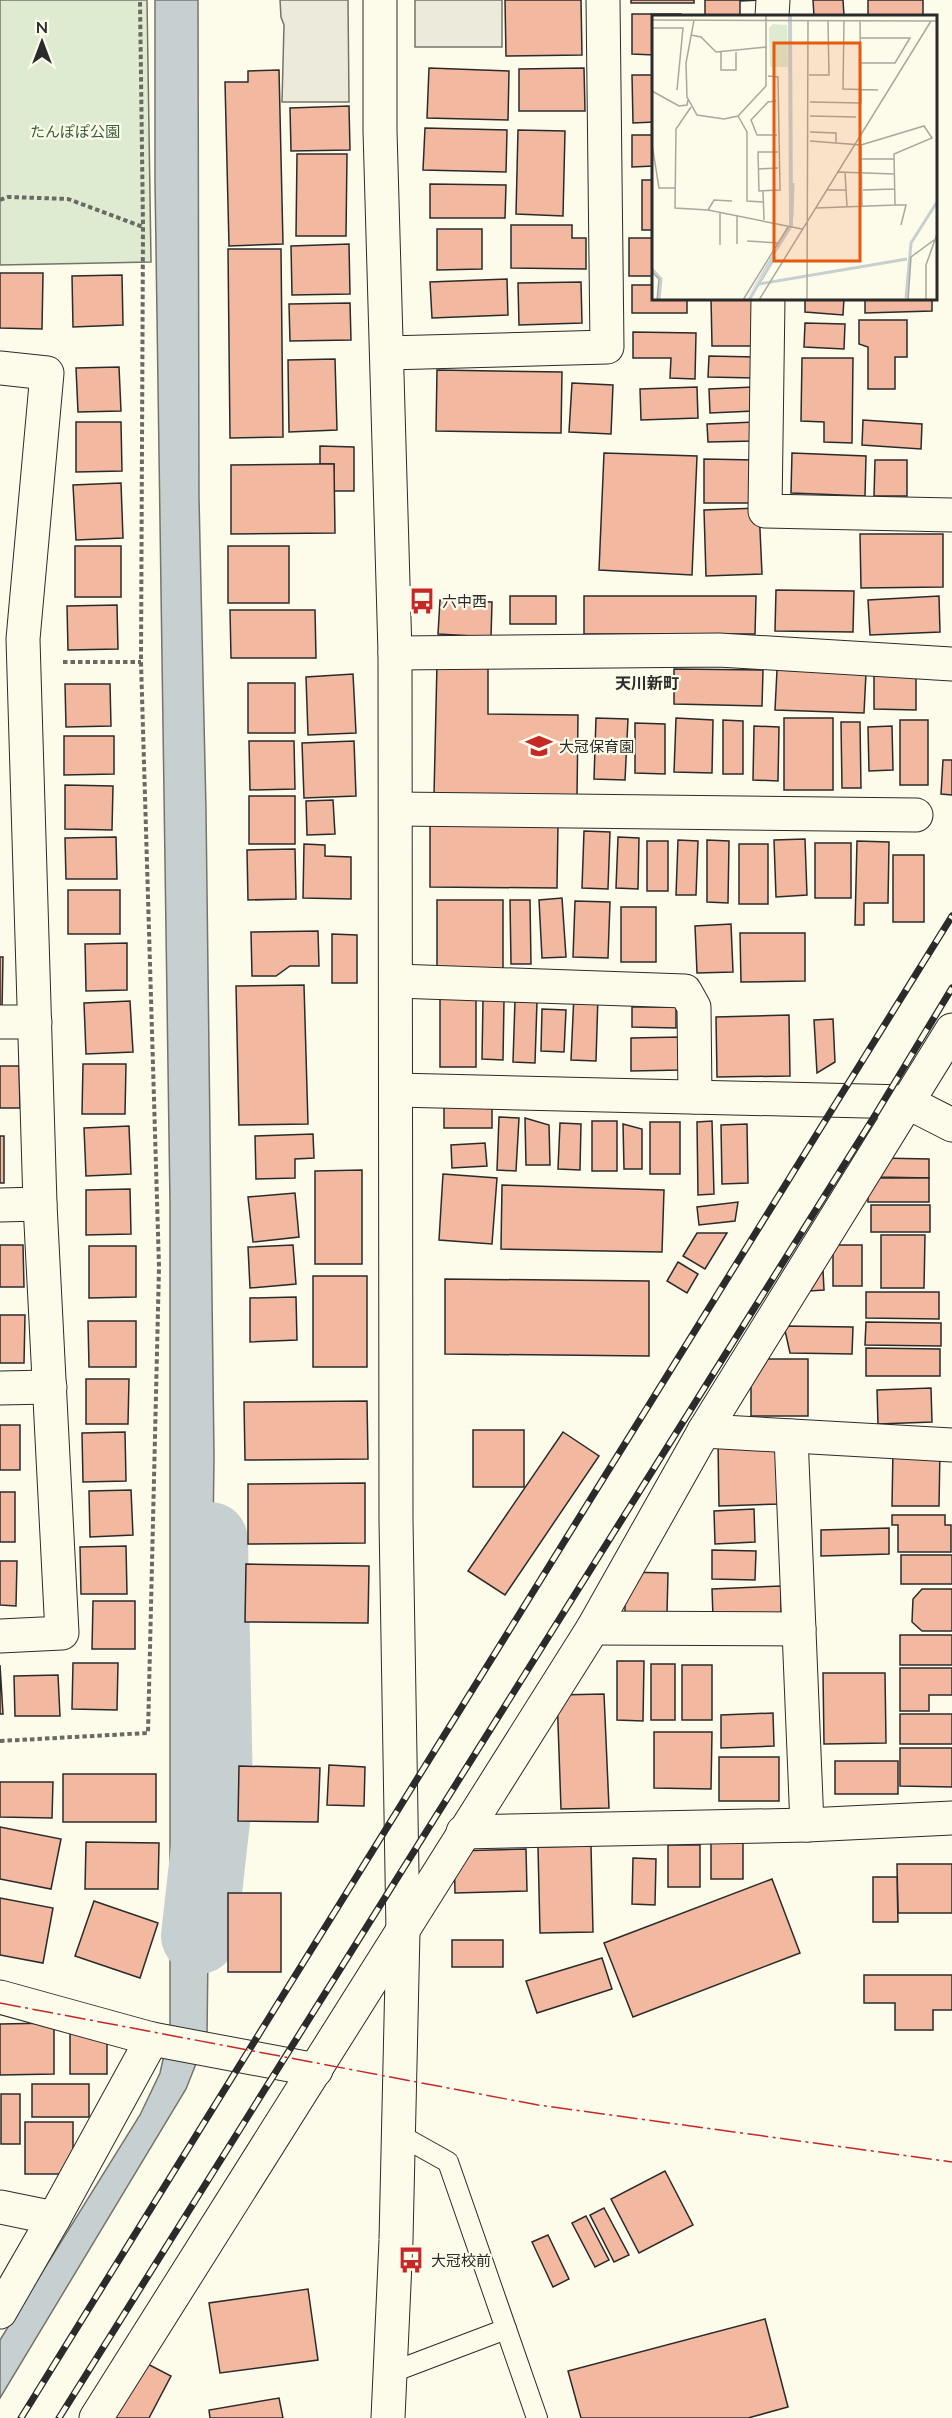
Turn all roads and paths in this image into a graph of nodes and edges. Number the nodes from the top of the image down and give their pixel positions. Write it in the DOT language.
graph roads {
  1 [pos="140,0"];
  2 [pos="380,0"];
  3 [pos="603,0"];
  4 [pos="0,200"];
  5 [pos="143,228"];
  6 [pos="768,300"];
  7 [pos="387,354"];
  8 [pos="0,368"];
  9 [pos="952,515"];
  10 [pos="16,648"];
  11 [pos="395,653"];
  12 [pos="141,663"];
  13 [pos="952,664"];
  14 [pos="396,809"];
  15 [pos="916,815"];
  16 [pos="396,981"];
  17 [pos="0,1022"];
  18 [pos="35,1022"];
  19 [pos="952,1030"];
  20 [pos="396,1090"];
  21 [pos="695,1097"];
  22 [pos="907,1102"];
  23 [pos="952,1125"];
  24 [pos="40,1204"];
  25 [pos="0,1205"];
  26 [pos="50,1387"];
  27 [pos="0,1388"];
  28 [pos="704,1431"];
  29 [pos="791,1436"];
  30 [pos="952,1445"];
  31 [pos="593,1628"];
  32 [pos="799,1629"];
  33 [pos="0,1636"];
  34 [pos="0,1741"];
  35 [pos="952,1818"];
  36 [pos="807,1825"];
  37 [pos="464,1832"];
  38 [pos="402,1932"];
  39 [pos="0,1997"];
  40 [pos="152,2039"];
  41 [pos="316,2070"];
  42 [pos="398,2134"];
  43 [pos="0,2207"];
  44 [pos="54,2218"];
  45 [pos="0,2312"];
  46 [pos="506,2329"];
  47 [pos="390,2373"];
  48 [pos="96,2418"];
  49 [pos="388,2418"];
  50 [pos="537,2418"];
  1 -- 5 [label="path"];
  2 -- 7 [label="street"];
  3 -- 7 [label="street"];
  4 -- 5 [label="path"];
  5 -- 12 [label="path"];
  6 -- 9 [label="street"];
  7 -- 11 [label="street"];
  8 -- 10 [label="street"];
  10 -- 12 [label="path"];
  10 -- 18 [label="street"];
  11 -- 13 [label="street"];
  11 -- 14 [label="street"];
  12 -- 34 [label="path"];
  14 -- 15 [label="street"];
  14 -- 16 [label="street"];
  16 -- 20 [label="street"];
  16 -- 21 [label="street"];
  17 -- 18 [label="street"];
  18 -- 24 [label="street"];
  19 -- 22 [label="street"];
  20 -- 21 [label="street"];
  20 -- 38 [label="street"];
  21 -- 22 [label="street"];
  22 -- 23 [label="street"];
  22 -- 28 [label="street"];
  24 -- 25 [label="street"];
  24 -- 26 [label="street"];
  26 -- 27 [label="street"];
  26 -- 33 [label="street"];
  28 -- 29 [label="street"];
  28 -- 31 [label="street"];
  29 -- 30 [label="street"];
  29 -- 32 [label="street"];
  31 -- 32 [label="street"];
  31 -- 37 [label="street"];
  32 -- 36 [label="street"];
  35 -- 36 [label="street"];
  36 -- 37 [label="street"];
  37 -- 38 [label="street"];
  38 -- 41 [label="street"];
  38 -- 42 [label="street"];
  39 -- 40 [label="street"];
  40 -- 41 [label="street"];
  40 -- 44 [label="street"];
  41 -- 48 [label="street"];
  42 -- 46 [label="lane"];
  42 -- 47 [label="street"];
  43 -- 44 [label="street"];
  44 -- 45 [label="street"];
  46 -- 47 [label="lane"];
  46 -- 50 [label="lane"];
  47 -- 49 [label="street"];
}
